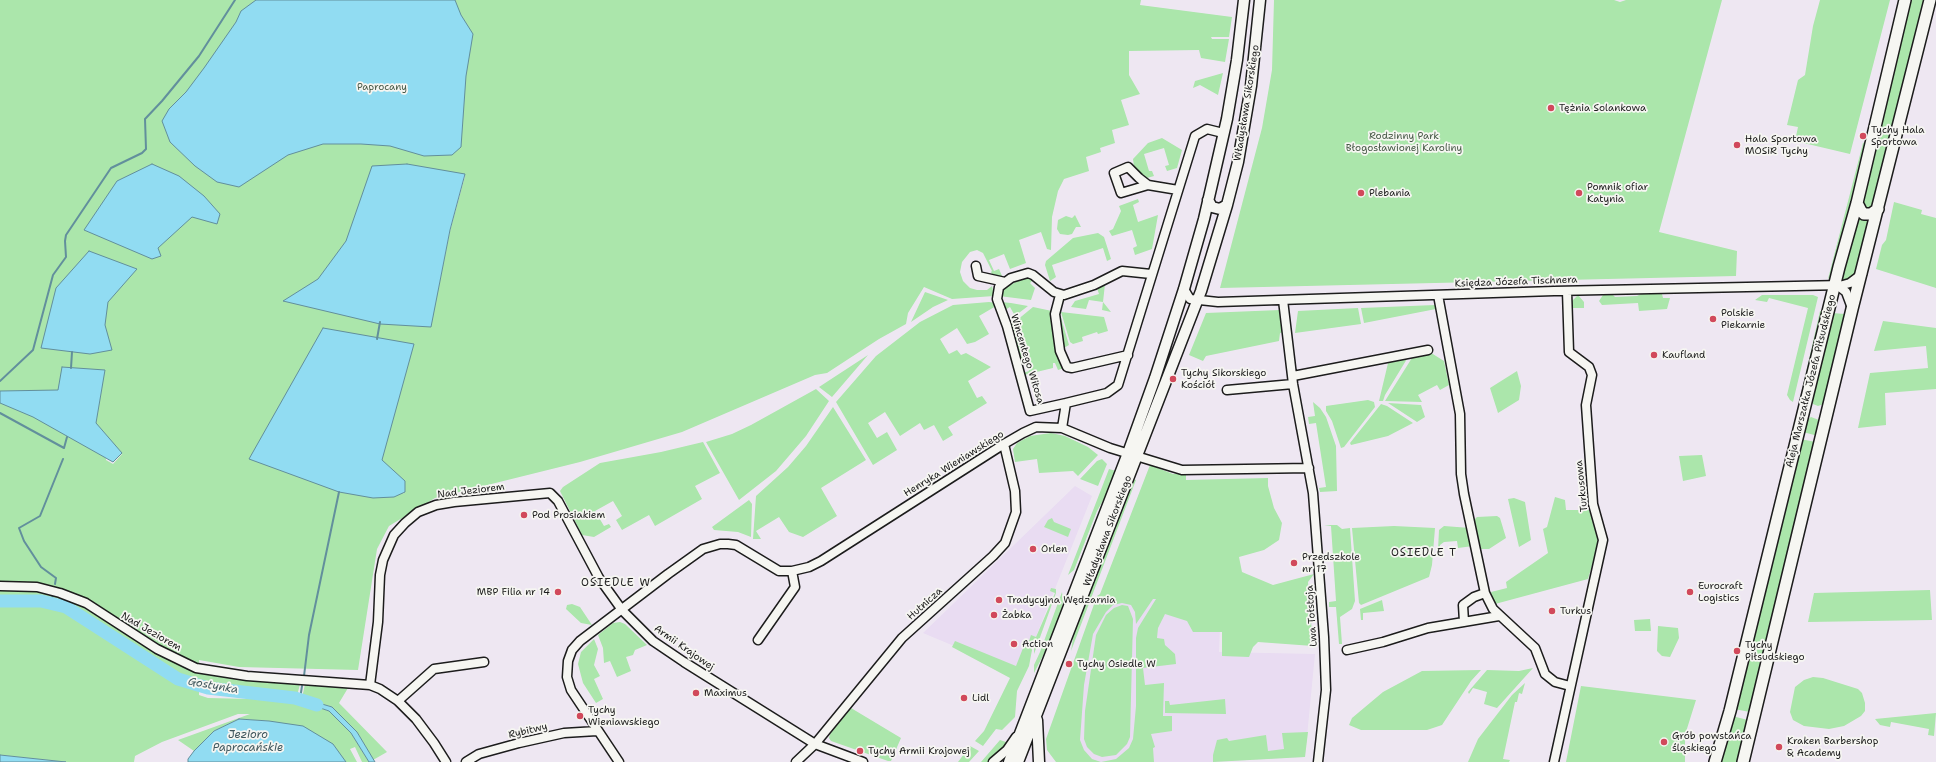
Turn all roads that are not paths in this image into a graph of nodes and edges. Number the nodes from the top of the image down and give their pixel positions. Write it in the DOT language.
graph roads {
  1 [pos="1244,0"];
  2 [pos="1260,0"];
  3 [pos="1905,0"];
  4 [pos="1930,0"];
  5 [pos="1223,133"];
  6 [pos="1148,185"];
  7 [pos="1178,190"];
  8 [pos="1208,200"];
  9 [pos="1857,203"];
  10 [pos="1227,205"];
  11 [pos="1878,209"];
  12 [pos="1199,236"];
  13 [pos="1217,240"];
  14 [pos="976,266"];
  15 [pos="1151,274"];
  16 [pos="1862,274"];
  17 [pos="1005,282"];
  18 [pos="1835,284"];
  19 [pos="1184,289"];
  20 [pos="1567,291"];
  21 [pos="1438,294"];
  22 [pos="1060,295"];
  23 [pos="1283,300"];
  24 [pos="1832,300"];
  25 [pos="1198,301"];
  26 [pos="1851,305"];
  27 [pos="1428,350"];
  28 [pos="1128,355"];
  29 [pos="1293,380"];
  30 [pos="1227,390"];
  31 [pos="1066,403"];
  32 [pos="1062,428"];
  33 [pos="1004,444"];
  34 [pos="1132,454"];
  35 [pos="1309,468"];
  36 [pos="546,493"];
  37 [pos="792,571"];
  38 [pos="0,586"];
  39 [pos="1485,593"];
  40 [pos="622,610"];
  41 [pos="1499,616"];
  42 [pos="1464,622"];
  43 [pos="758,640"];
  44 [pos="1347,650"];
  45 [pos="484,662"];
  46 [pos="370,685"];
  47 [pos="1570,686"];
  48 [pos="398,701"];
  49 [pos="1037,714"];
  50 [pos="597,731"];
  51 [pos="1021,732"];
  52 [pos="815,744"];
  53 [pos="446,762"];
  54 [pos="466,762"];
  55 [pos="619,762"];
  56 [pos="796,762"];
  57 [pos="863,762"];
  58 [pos="993,762"];
  59 [pos="1009,762"];
  60 [pos="1018,762"];
  61 [pos="1039,762"];
  62 [pos="1318,762"];
  63 [pos="1554,762"];
  64 [pos="1715,762"];
  65 [pos="1743,762"];
  1 -- 5 [label="street, Władysława Sikorskiego"];
  2 -- 10 [label="street, Władysława Sikorskiego"];
  3 -- 9 [label="main road, Aleja Marszałka Józefa Piłsudskiego"];
  4 -- 11 [label="main road"];
  5 -- 7 [label="street, Wincentego Witosa"];
  5 -- 8 [label="street, Władysława Sikorskiego"];
  6 -- 7 [label="street"];
  7 -- 15 [label="street, Wincentego Witosa"];
  8 -- 10 [label="street"];
  8 -- 12 [label="street, Władysława Sikorskiego"];
  9 -- 11 [label="main road"];
  9 -- 18 [label="main road, Aleja Marszałka Józefa Piłsudskiego"];
  10 -- 13 [label="street, Władysława Sikorskiego"];
  11 -- 16 [label="main road"];
  12 -- 13 [label="street"];
  12 -- 19 [label="street, Władysława Sikorskiego"];
  13 -- 25 [label="street, Władysława Sikorskiego"];
  14 -- 17 [label="street"];
  15 -- 22 [label="street"];
  15 -- 28 [label="street, Wincentego Witosa"];
  16 -- 18 [label="street, Księdza Józefa Tischnera"];
  16 -- 26 [label="main road"];
  17 -- 22 [label="street"];
  17 -- 31 [label="street, Wincentego Witosa"];
  18 -- 20 [label="street, Księdza Józefa Tischnera"];
  18 -- 24 [label="main road, Aleja Marszałka Józefa Piłsudskiego"];
  18 -- 26 [label="street"];
  19 -- 25 [label="street"];
  19 -- 34 [label="street, Władysława Sikorskiego"];
  20 -- 21 [label="street, Księdza Józefa Tischnera"];
  20 -- 47 [label="street, Turkusowa"];
  21 -- 23 [label="street, Księdza Józefa Tischnera"];
  21 -- 39 [label="street"];
  22 -- 28 [label="street"];
  23 -- 25 [label="street, Księdza Józefa Tischnera"];
  23 -- 29 [label="street, Lwa Tołstoja"];
  24 -- 26 [label="street"];
  24 -- 64 [label="main road, Aleja Marszałka Józefa Piłsudskiego"];
  25 -- 34 [label="street, Władysława Sikorskiego"];
  26 -- 65 [label="main road"];
  27 -- 29 [label="street"];
  28 -- 31 [label="street, Wincentego Witosa"];
  29 -- 30 [label="street"];
  29 -- 35 [label="street, Lwa Tołstoja"];
  31 -- 32 [label="street"];
  32 -- 33 [label="street, Henryka Wieniawskiego"];
  32 -- 34 [label="street, Henryka Wieniawskiego"];
  33 -- 37 [label="street, Henryka Wieniawskiego"];
  33 -- 52 [label="street, Hutnicza"];
  34 -- 35 [label="street"];
  34 -- 49 [label="street, Władysława Sikorskiego"];
  34 -- 51 [label="street, Władysława Sikorskiego"];
  35 -- 62 [label="street, Lwa Tołstoja"];
  36 -- 40 [label="street, Armii Krajowej"];
  36 -- 46 [label="street, Nad Jeziorem"];
  37 -- 40 [label="street, Henryka Wieniawskiego"];
  37 -- 43 [label="street"];
  38 -- 46 [label="street, Nad Jeziorem"];
  39 -- 41 [label="street"];
  39 -- 42 [label="street"];
  40 -- 50 [label="street, Henryka Wieniawskiego"];
  40 -- 52 [label="street, Armii Krajowej"];
  41 -- 42 [label="street"];
  41 -- 47 [label="street"];
  42 -- 44 [label="street"];
  45 -- 48 [label="street"];
  46 -- 48 [label="street, Nad Jeziorem"];
  47 -- 63 [label="street, Turkusowa"];
  48 -- 53 [label="street, Nad Jeziorem"];
  49 -- 60 [label="street, Władysława Sikorskiego"];
  49 -- 61 [label="street"];
  50 -- 54 [label="street, Rybitwy"];
  50 -- 55 [label="street, Henryka Wieniawskiego"];
  51 -- 58 [label="street, Władysława Sikorskiego"];
  51 -- 59 [label="street, Władysława Sikorskiego"];
  52 -- 56 [label="street, Hutnicza"];
  52 -- 57 [label="street, Armii Krajowej"];
}
